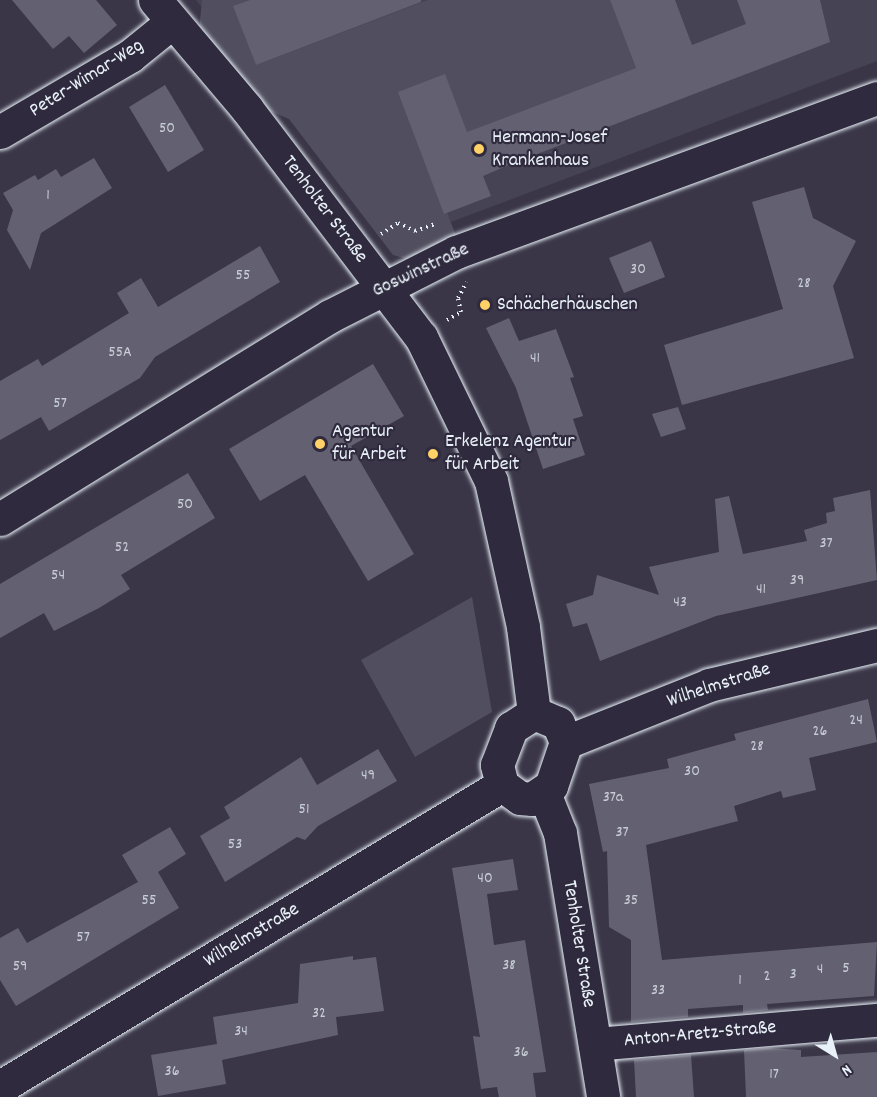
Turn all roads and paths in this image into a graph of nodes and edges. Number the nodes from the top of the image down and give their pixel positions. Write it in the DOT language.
graph roads {
  1 [pos="170,9"];
  2 [pos="877,98"];
  3 [pos="0,132"];
  4 [pos="383,287"];
  5 [pos="0,519"];
  6 [pos="877,645"];
  7 [pos="534,714"];
  8 [pos="566,742"];
  9 [pos="502,784"];
  10 [pos="544,793"];
  11 [pos="877,1020"];
  12 [pos="595,1044"];
  13 [pos="0,1087"];
  14 [pos="603,1097"];
  1 -- 3 [label="street, Peter-Wimar-Weg"];
  1 -- 4 [label="street, Tenholter Straße"];
  2 -- 4 [label="street, Goswinstraße"];
  4 -- 5 [label="street, Goswinstraße"];
  4 -- 7 [label="street, Tenholter Straße"];
  6 -- 8 [label="street, Wilhelmstraße"];
  7 -- 8 [label="street"];
  7 -- 9 [label="street"];
  8 -- 10 [label="street"];
  9 -- 10 [label="street"];
  9 -- 13 [label="street, Wilhelmstraße"];
  10 -- 12 [label="street, Tenholter Straße"];
  11 -- 12 [label="street, Anton-Aretz-Straße"];
  12 -- 14 [label="street, Tenholter Straße"];
}
